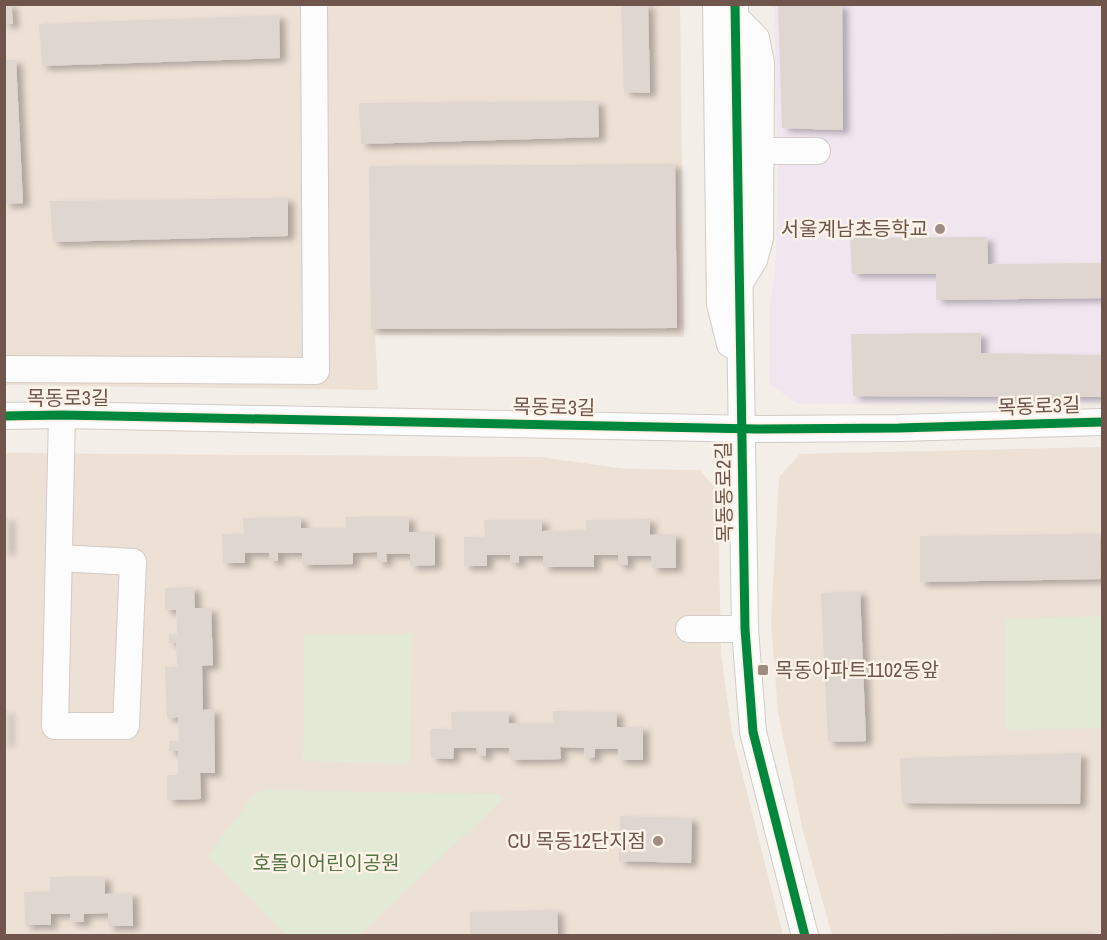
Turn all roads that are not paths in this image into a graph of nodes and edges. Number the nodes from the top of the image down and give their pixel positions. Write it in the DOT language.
graph roads {
  1 [pos="314,4"];
  2 [pos="728,9"];
  3 [pos="761,151"];
  4 [pos="817,151"];
  5 [pos="740,283"];
  6 [pos="4,369"];
  7 [pos="740,386"];
  8 [pos="62,415"];
  9 [pos="4,416"];
  10 [pos="1102,422"];
  11 [pos="741,429"];
  12 [pos="59,558"];
  13 [pos="689,629"];
  14 [pos="745,629"];
  15 [pos="805,936"];
  1 -- 6 [label="street"];
  2 -- 3 [label="street"];
  2 -- 5 [label="street, 목동동로2길"];
  2 -- 7 [label="street"];
  3 -- 4 [label="street"];
  3 -- 5 [label="street"];
  5 -- 7 [label="street, 목동동로2길"];
  7 -- 11 [label="street, 목동동로2길"];
  8 -- 9 [label="street, 목동로3길"];
  8 -- 11 [label="street, 목동로3길"];
  8 -- 12 [label="street"];
  10 -- 11 [label="street, 목동로3길"];
  11 -- 14 [label="street, 목동동로2길"];
  12 -- 12 [label="street"];
  13 -- 14 [label="street"];
  14 -- 15 [label="street, 목동동로2길"];
}
